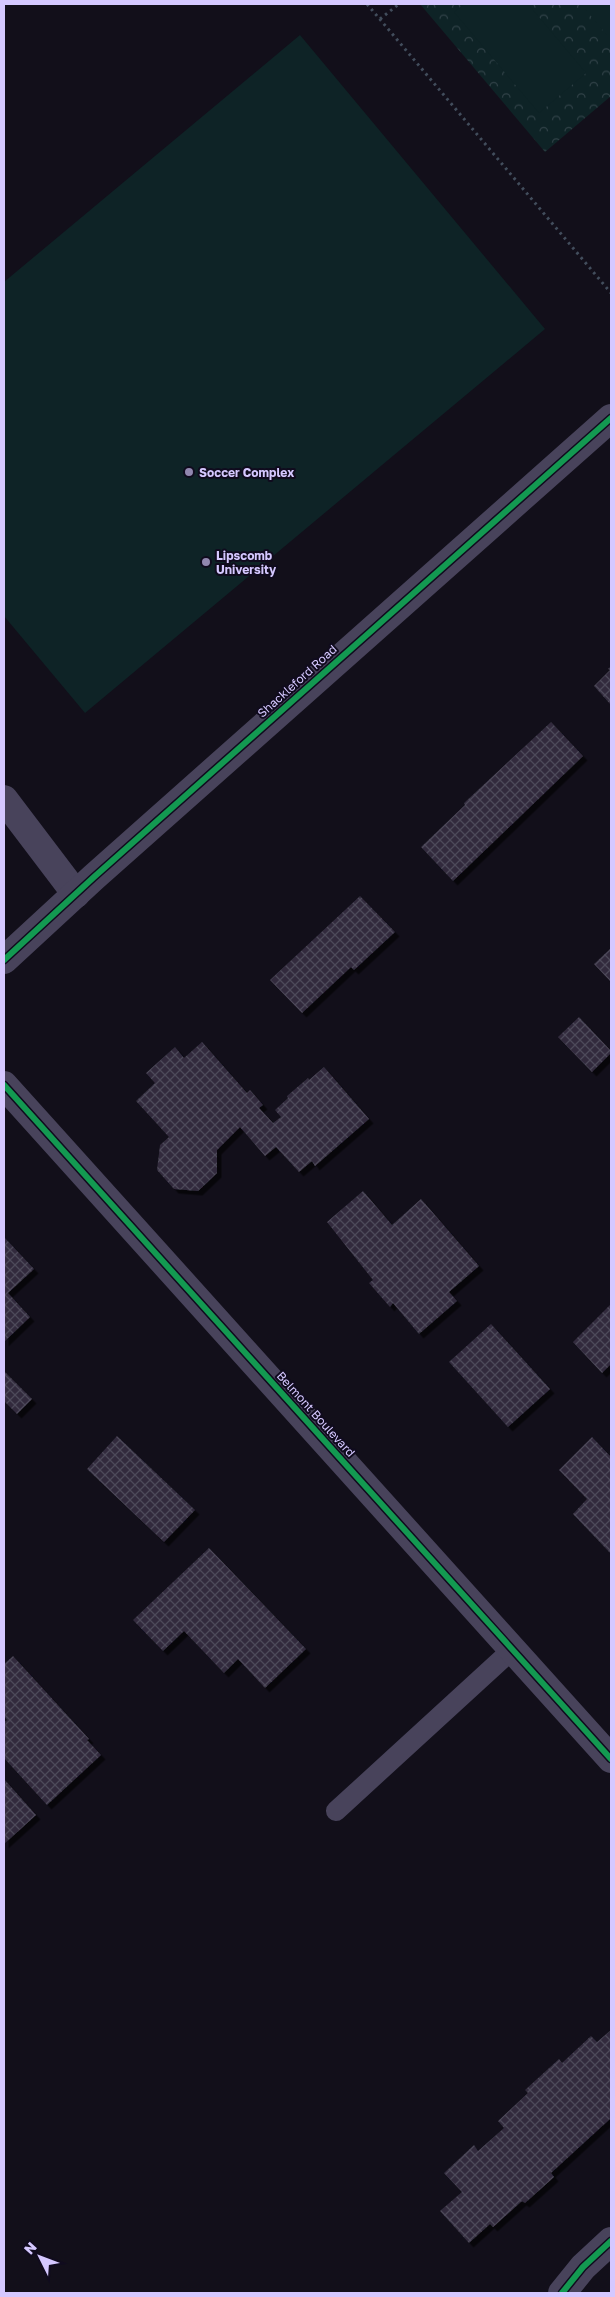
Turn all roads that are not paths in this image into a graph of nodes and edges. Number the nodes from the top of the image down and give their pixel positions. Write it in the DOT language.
graph roads {
  1 [pos="610,420"];
  2 [pos="4,799"];
  3 [pos="76,894"];
  4 [pos="4,960"];
  5 [pos="4,1085"];
  6 [pos="513,1649"];
  7 [pos="611,1759"];
  8 [pos="336,1811"];
  9 [pos="611,2241"];
  10 [pos="562,2293"];
  1 -- 3 [label="street, Shackleford Road"];
  2 -- 3 [label="street"];
  3 -- 4 [label="street, Shackleford Road"];
  5 -- 6 [label="street, Belmont Boulevard"];
  6 -- 7 [label="street, Belmont Boulevard"];
  6 -- 8 [label="lane"];
  9 -- 10 [label="street"];
}
